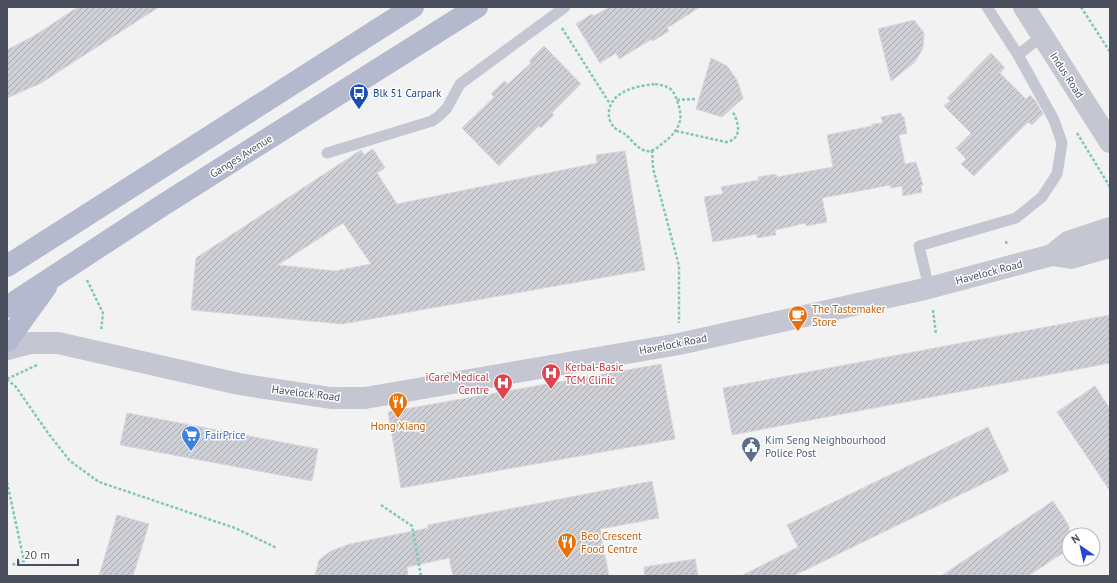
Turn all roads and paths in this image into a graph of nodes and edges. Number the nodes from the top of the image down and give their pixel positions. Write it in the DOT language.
graph roads {
  1 [pos="413,7"];
  2 [pos="477,7"];
  3 [pos="565,7"];
  4 [pos="987,7"];
  5 [pos="1024,7"];
  6 [pos="1081,7"];
  7 [pos="554,15"];
  8 [pos="1042,36"];
  9 [pos="1110,52"];
  10 [pos="1018,55"];
  11 [pos="697,99"];
  12 [pos="677,100"];
  13 [pos="610,104"];
  14 [pos="732,111"];
  15 [pos="676,131"];
  16 [pos="1110,142"];
  17 [pos="652,150"];
  18 [pos="327,153"];
  19 [pos="1110,228"];
  20 [pos="1110,247"];
  21 [pos="1052,255"];
  22 [pos="78,261"];
  23 [pos="7,266"];
  24 [pos="52,277"];
  25 [pos="929,288"];
  26 [pos="7,307"];
  27 [pos="933,310"];
  28 [pos="100,332"];
  29 [pos="936,335"];
  30 [pos="7,341"];
  31 [pos="679,344"];
  32 [pos="7,349"];
  33 [pos="7,379"];
  34 [pos="7,482"];
  35 [pos="381,505"];
  36 [pos="277,548"];
  37 [pos="11,565"];
  38 [pos="421,576"];
  1 -- 23 [label="main road"];
  2 -- 22 [label="main road, Ganges Avenue"];
  3 -- 7 [label="lane"];
  4 -- 10 [label="lane"];
  5 -- 8 [label="street, Indus Road"];
  6 -- 9 [label="path"];
  7 -- 13 [label="path"];
  7 -- 18 [label="lane"];
  8 -- 10 [label="lane"];
  8 -- 16 [label="street, Indus Road"];
  10 -- 25 [label="lane"];
  11 -- 12 [label="path"];
  12 -- 13 [label="path"];
  12 -- 15 [label="path"];
  13 -- 17 [label="path"];
  14 -- 15 [label="path"];
  15 -- 17 [label="path"];
  17 -- 31 [label="path"];
  19 -- 21 [label="street, Havelock Road"];
  20 -- 21 [label="street, Havelock Road"];
  21 -- 25 [label="street, Havelock Road"];
  22 -- 24 [label="main road, Ganges Avenue"];
  22 -- 28 [label="path"];
  24 -- 26 [label="main road, Ganges Avenue"];
  24 -- 30 [label="main road"];
  25 -- 31 [label="street, Havelock Road"];
  27 -- 29 [label="path"];
  31 -- 32 [label="street, Havelock Road"];
  33 -- 36 [label="path"];
  34 -- 37 [label="path"];
  35 -- 38 [label="path"];
}
